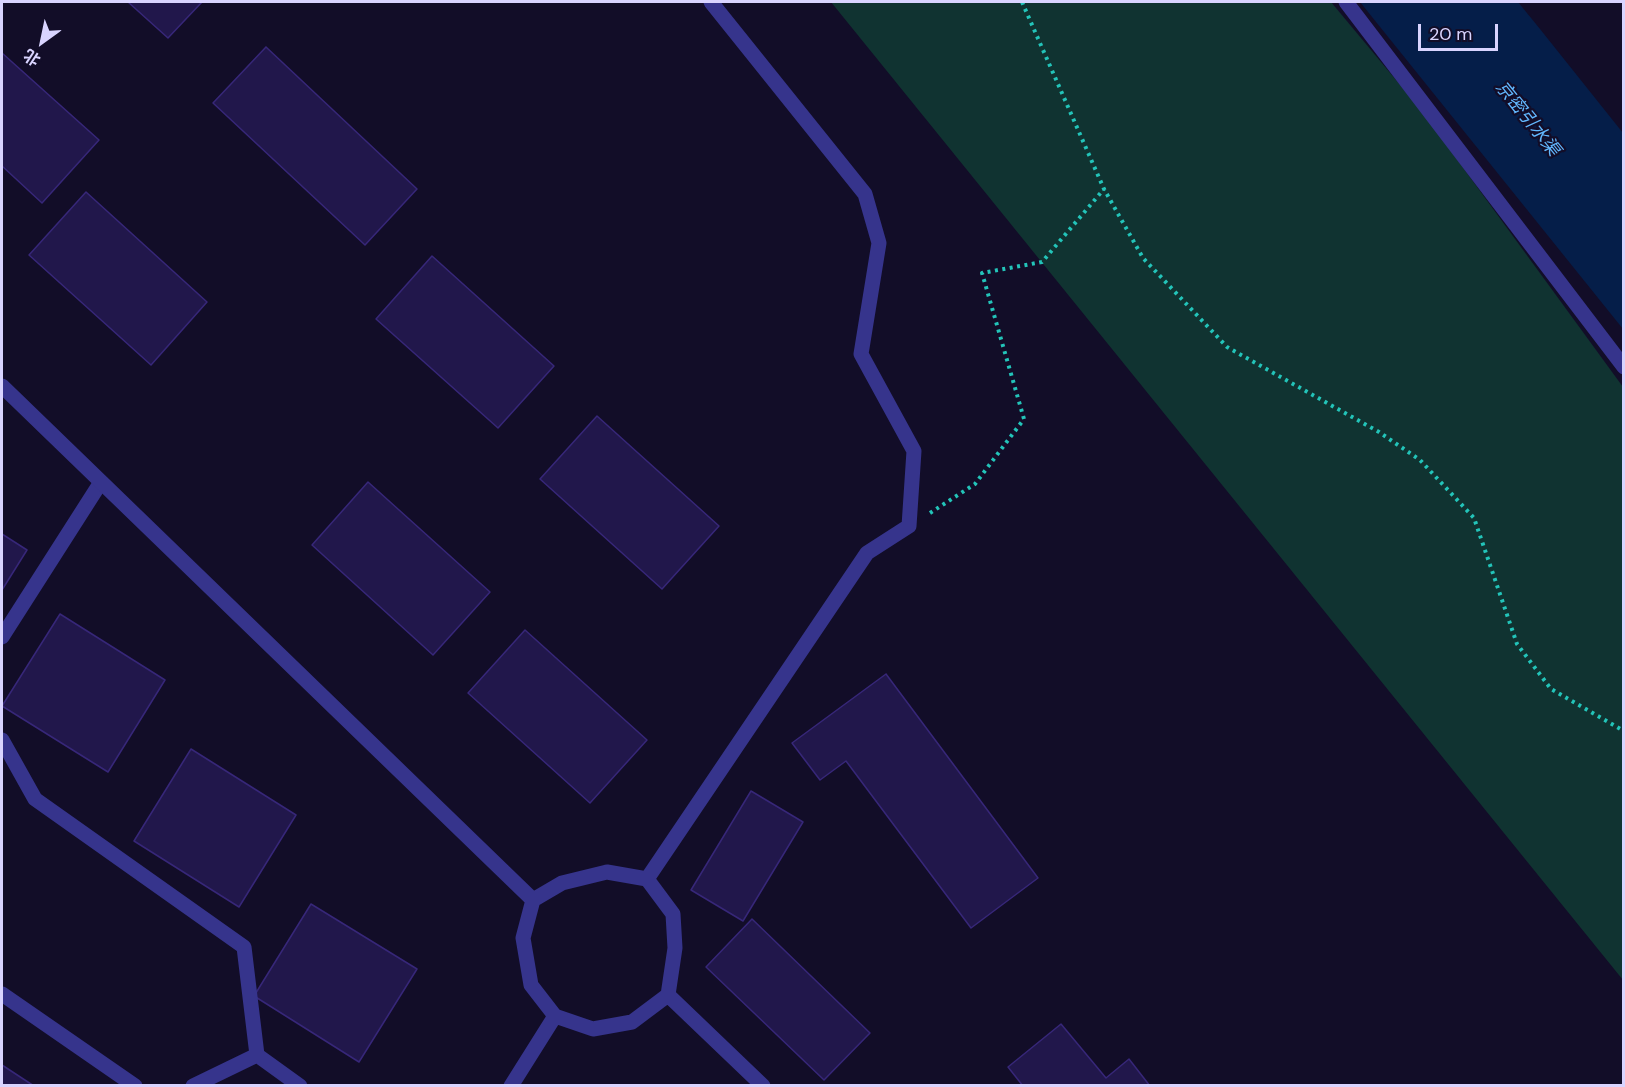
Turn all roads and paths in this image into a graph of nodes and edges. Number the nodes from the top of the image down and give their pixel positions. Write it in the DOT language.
graph roads {
  1 [pos="711,2"];
  2 [pos="1022,2"];
  3 [pos="1346,2"];
  4 [pos="1104,189"];
  5 [pos="1623,367"];
  6 [pos="2,386"];
  7 [pos="101,482"];
  8 [pos="909,526"];
  9 [pos="2,637"];
  10 [pos="1623,731"];
  11 [pos="2,740"];
  12 [pos="646,879"];
  13 [pos="533,900"];
  14 [pos="2,994"];
  15 [pos="669,995"];
  16 [pos="555,1016"];
  17 [pos="257,1055"];
  18 [pos="135,1086"];
  19 [pos="193,1086"];
  20 [pos="300,1086"];
  21 [pos="512,1086"];
  22 [pos="763,1086"];
  1 -- 8 [label="street"];
  2 -- 4 [label="path"];
  3 -- 5 [label="street"];
  4 -- 8 [label="path"];
  4 -- 10 [label="path"];
  6 -- 7 [label="street"];
  7 -- 9 [label="street"];
  7 -- 13 [label="street"];
  8 -- 12 [label="street"];
  11 -- 17 [label="street"];
  12 -- 13 [label="street"];
  12 -- 15 [label="street"];
  13 -- 16 [label="street"];
  14 -- 18 [label="street"];
  15 -- 16 [label="street"];
  15 -- 22 [label="street"];
  16 -- 21 [label="street"];
  17 -- 19 [label="street"];
  17 -- 20 [label="street"];
}
